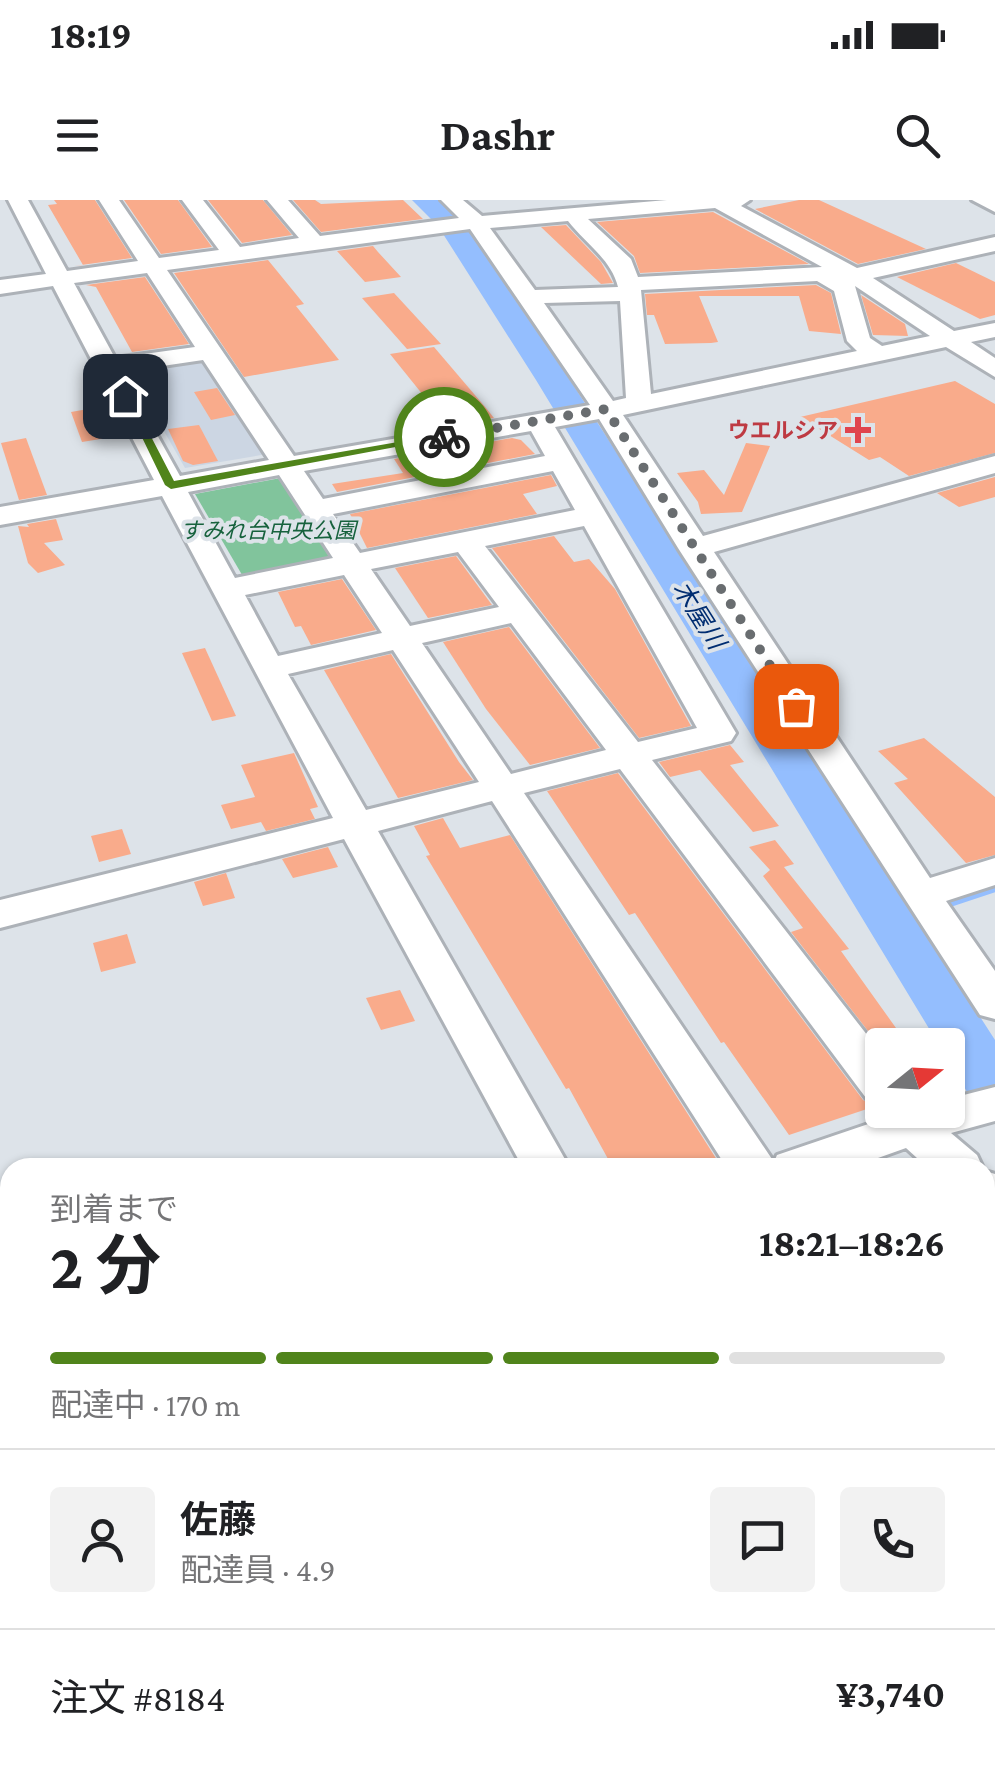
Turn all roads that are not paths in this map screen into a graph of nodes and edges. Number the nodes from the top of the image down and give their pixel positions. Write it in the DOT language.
graph roads {
  1 [pos="18,200"];
  2 [pos="108,200"];
  3 [pos="192,200"];
  4 [pos="277,200"];
  5 [pos="451,200"];
  6 [pos="982,200"];
  7 [pos="725,201"];
  8 [pos="995,206"];
  9 [pos="372,210"];
  10 [pos="573,214"];
  11 [pos="474,221"];
  12 [pos="394,232"];
  13 [pos="315,242"];
  14 [pos="995,244"];
  15 [pos="234,254"];
  16 [pos="152,266"];
  17 [pos="840,273"];
  18 [pos="61,278"];
  19 [pos="0,287"];
  20 [pos="629,289"];
  21 [pos="526,297"];
  22 [pos="995,330"];
  23 [pos="953,340"];
  24 [pos="209,352"];
  25 [pos="879,355"];
  26 [pos="110,366"];
  27 [pos="995,369"];
  28 [pos="639,404"];
  29 [pos="599,410"];
  30 [pos="542,420"];
  31 [pos="563,461"];
  32 [pos="995,464"];
  33 [pos="283,465"];
  34 [pos="171,485"];
  35 [pos="314,509"];
  36 [pos="594,515"];
  37 [pos="0,516"];
  38 [pos="464,541"];
  39 [pos="693,548"];
  40 [pos="350,565"];
  41 [pos="227,589"];
  42 [pos="519,612"];
  43 [pos="401,638"];
  44 [pos="268,668"];
  45 [pos="628,755"];
  46 [pos="504,786"];
  47 [pos="356,824"];
  48 [pos="995,871"];
  49 [pos="920,896"];
  50 [pos="0,914"];
  51 [pos="995,1004"];
  52 [pos="865,1064"];
  53 [pos="995,1104"];
  54 [pos="965,1110"];
  55 [pos="894,1128"];
  56 [pos="924,1128"];
  57 [pos="541,1158"];
  58 [pos="747,1158"];
  59 [pos="819,1158"];
  60 [pos="951,1158"];
  1 -- 18 [label="street"];
  2 -- 16 [label="street"];
  3 -- 15 [label="street"];
  4 -- 13 [label="street"];
  5 -- 11 [label="street"];
  6 -- 8 [label="street"];
  7 -- 10 [label="street"];
  7 -- 17 [label="street"];
  9 -- 12 [label="street"];
  10 -- 11 [label="street"];
  10 -- 20 [label="street"];
  11 -- 12 [label="street"];
  11 -- 21 [label="street"];
  12 -- 13 [label="street"];
  13 -- 15 [label="street"];
  14 -- 17 [label="street"];
  15 -- 16 [label="street"];
  16 -- 18 [label="street"];
  16 -- 24 [label="street"];
  17 -- 20 [label="street"];
  17 -- 23 [label="street"];
  17 -- 25 [label="street"];
  18 -- 19 [label="street"];
  18 -- 26 [label="street"];
  20 -- 21 [label="street"];
  20 -- 28 [label="street"];
  21 -- 29 [label="street"];
  22 -- 23 [label="street"];
  23 -- 25 [label="street"];
  23 -- 27 [label="street"];
  24 -- 26 [label="street"];
  24 -- 33 [label="street"];
  25 -- 28 [label="street"];
  26 -- 34 [label="street"];
  28 -- 29 [label="street"];
  29 -- 30 [label="street"];
  29 -- 39 [label="street"];
  30 -- 31 [label="street"];
  30 -- 33 [label="street"];
  31 -- 35 [label="street"];
  31 -- 36 [label="street"];
  32 -- 39 [label="street"];
  33 -- 34 [label="street"];
  33 -- 35 [label="street"];
  34 -- 37 [label="street"];
  34 -- 41 [label="street"];
  35 -- 40 [label="street"];
  36 -- 38 [label="street"];
  36 -- 45 [label="street"];
  38 -- 40 [label="street"];
  38 -- 42 [label="street"];
  39 -- 49 [label="street"];
  40 -- 41 [label="street"];
  40 -- 43 [label="street"];
  41 -- 44 [label="street"];
  42 -- 43 [label="street"];
  42 -- 45 [label="street"];
  43 -- 44 [label="street"];
  43 -- 46 [label="street"];
  44 -- 47 [label="street"];
  45 -- 46 [label="street"];
  45 -- 52 [label="street"];
  46 -- 47 [label="street"];
  46 -- 58 [label="street"];
  47 -- 50 [label="street"];
  47 -- 57 [label="street"];
  48 -- 49 [label="street"];
  49 -- 51 [label="street"];
  53 -- 54 [label="street"];
  55 -- 59 [label="street"];
  56 -- 60 [label="street"];
}
